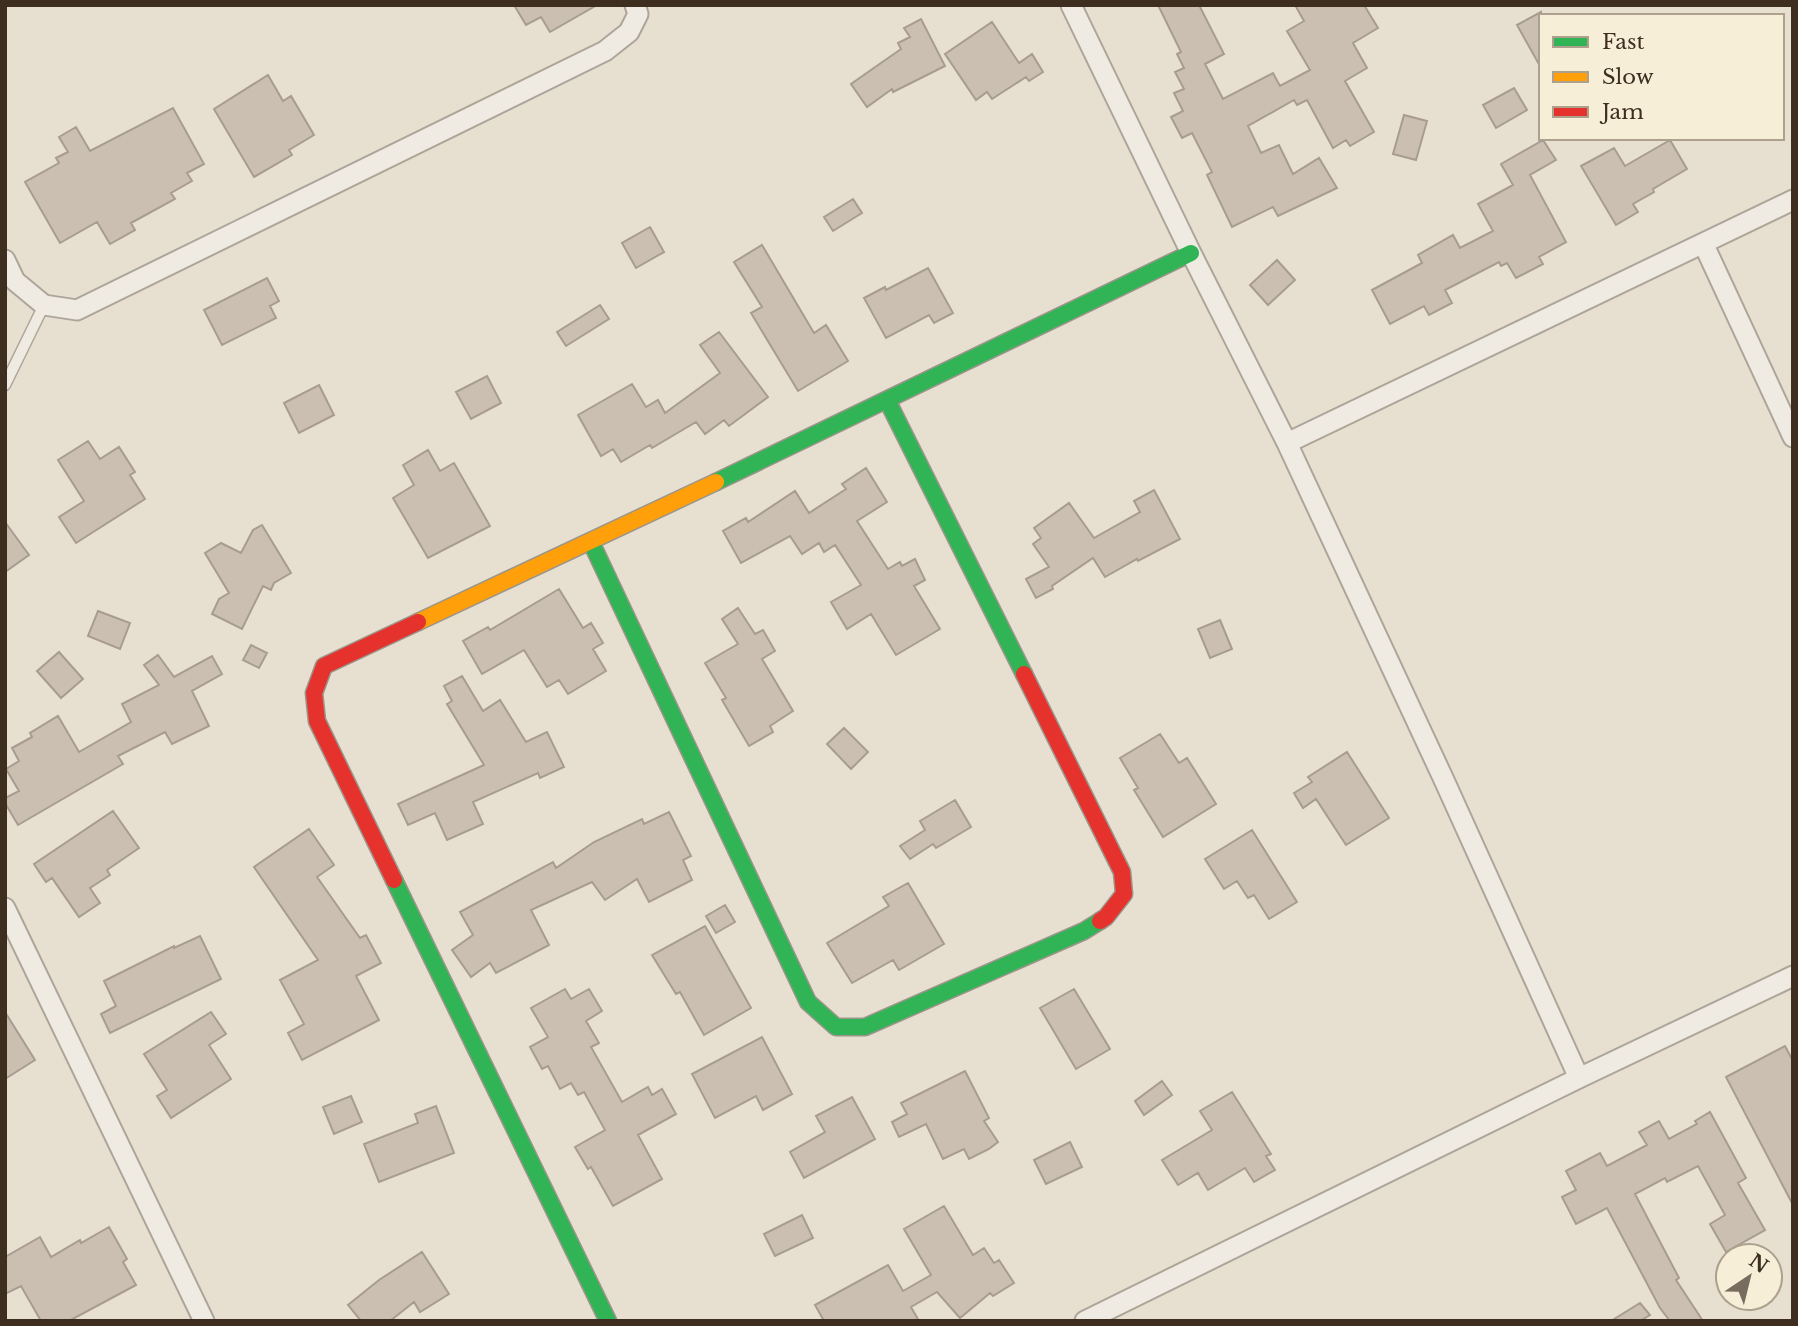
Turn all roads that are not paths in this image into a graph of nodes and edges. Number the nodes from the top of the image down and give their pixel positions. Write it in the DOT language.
graph roads {
  1 [pos="635,5"];
  2 [pos="1071,5"];
  3 [pos="1793,200"];
  4 [pos="1704,245"];
  5 [pos="1191,253"];
  6 [pos="5,260"];
  7 [pos="44,305"];
  8 [pos="5,385"];
  9 [pos="887,400"];
  10 [pos="1793,437"];
  11 [pos="1287,443"];
  12 [pos="591,542"];
  13 [pos="5,908"];
  14 [pos="1793,976"];
  15 [pos="1579,1078"];
  16 [pos="204,1321"];
  17 [pos="608,1321"];
  18 [pos="1085,1321"];
  1 -- 7 [label="street"];
  2 -- 5 [label="street"];
  3 -- 4 [label="street"];
  4 -- 10 [label="street"];
  4 -- 11 [label="street"];
  5 -- 9 [label="street"];
  5 -- 11 [label="street"];
  6 -- 7 [label="street"];
  7 -- 8 [label="lane"];
  9 -- 12 [label="street"];
  9 -- 12 [label="street"];
  11 -- 15 [label="street"];
  12 -- 17 [label="street"];
  13 -- 16 [label="street"];
  14 -- 15 [label="street"];
  15 -- 18 [label="street"];
}
